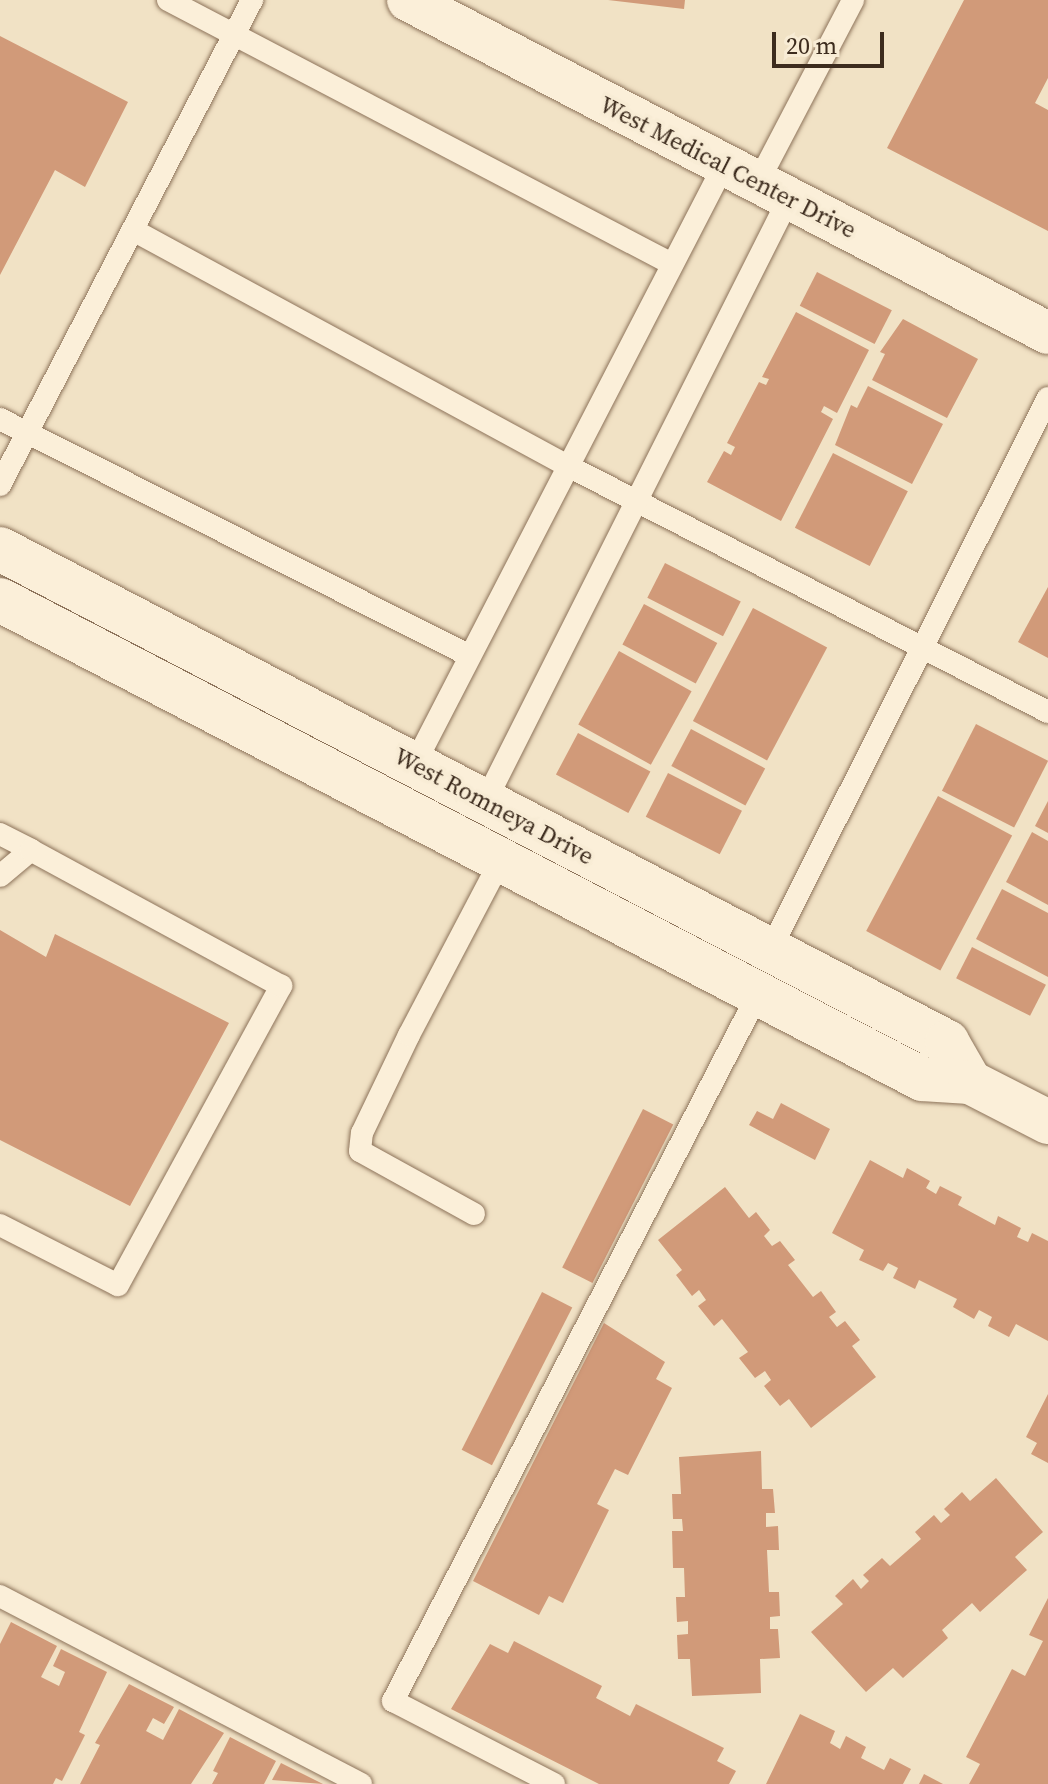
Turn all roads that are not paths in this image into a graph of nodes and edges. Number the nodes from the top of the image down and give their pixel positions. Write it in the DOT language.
graph roads {
  1 [pos="168,0"];
  2 [pos="252,0"];
  3 [pos="408,0"];
  4 [pos="853,0"];
  5 [pos="234,34"];
  6 [pos="757,182"];
  7 [pos="133,230"];
  8 [pos="672,264"];
  9 [pos="1048,333"];
  10 [pos="1048,398"];
  11 [pos="0,419"];
  12 [pos="28,433"];
  13 [pos="568,466"];
  14 [pos="0,485"];
  15 [pos="636,500"];
  16 [pos="0,549"];
  17 [pos="0,600"];
  18 [pos="922,647"];
  19 [pos="468,655"];
  20 [pos="1048,712"];
  21 [pos="414,764"];
  22 [pos="394,805"];
  23 [pos="504,811"];
  24 [pos="0,834"];
  25 [pos="31,850"];
  26 [pos="483,851"];
  27 [pos="0,876"];
  28 [pos="770,950"];
  29 [pos="758,994"];
  30 [pos="970,1082"];
  31 [pos="1044,1110"];
  32 [pos="474,1214"];
  33 [pos="0,1225"];
  34 [pos="0,1596"];
  35 [pos="361,1784"];
  36 [pos="554,1784"];
  1 -- 5 [label="lane"];
  2 -- 5 [label="lane"];
  3 -- 6 [label="street, West Medical Center Drive"];
  4 -- 6 [label="lane"];
  5 -- 7 [label="lane"];
  5 -- 8 [label="lane"];
  6 -- 8 [label="lane"];
  6 -- 9 [label="street, West Medical Center Drive"];
  6 -- 15 [label="lane"];
  7 -- 12 [label="lane"];
  7 -- 13 [label="lane"];
  8 -- 13 [label="lane"];
  10 -- 18 [label="lane"];
  11 -- 12 [label="lane"];
  12 -- 14 [label="lane"];
  12 -- 19 [label="lane"];
  13 -- 15 [label="lane"];
  13 -- 19 [label="lane"];
  15 -- 18 [label="lane"];
  15 -- 23 [label="lane"];
  16 -- 21 [label="street, West Romneya Drive"];
  17 -- 22 [label="street, West Romneya Drive"];
  18 -- 20 [label="lane"];
  18 -- 28 [label="lane"];
  19 -- 21 [label="lane"];
  21 -- 22 [label="lane"];
  21 -- 23 [label="street, West Romneya Drive"];
  22 -- 26 [label="street, West Romneya Drive"];
  23 -- 26 [label="lane"];
  23 -- 26 [label="lane"];
  23 -- 28 [label="street, West Romneya Drive"];
  24 -- 25 [label="lane"];
  25 -- 27 [label="lane"];
  25 -- 33 [label="lane"];
  26 -- 29 [label="street, West Romneya Drive"];
  26 -- 32 [label="lane"];
  28 -- 30 [label="street, West Romneya Drive"];
  29 -- 30 [label="street, West Romneya Drive"];
  29 -- 36 [label="lane"];
  30 -- 31 [label="street, West Romneya Drive"];
  34 -- 35 [label="lane"];
}
